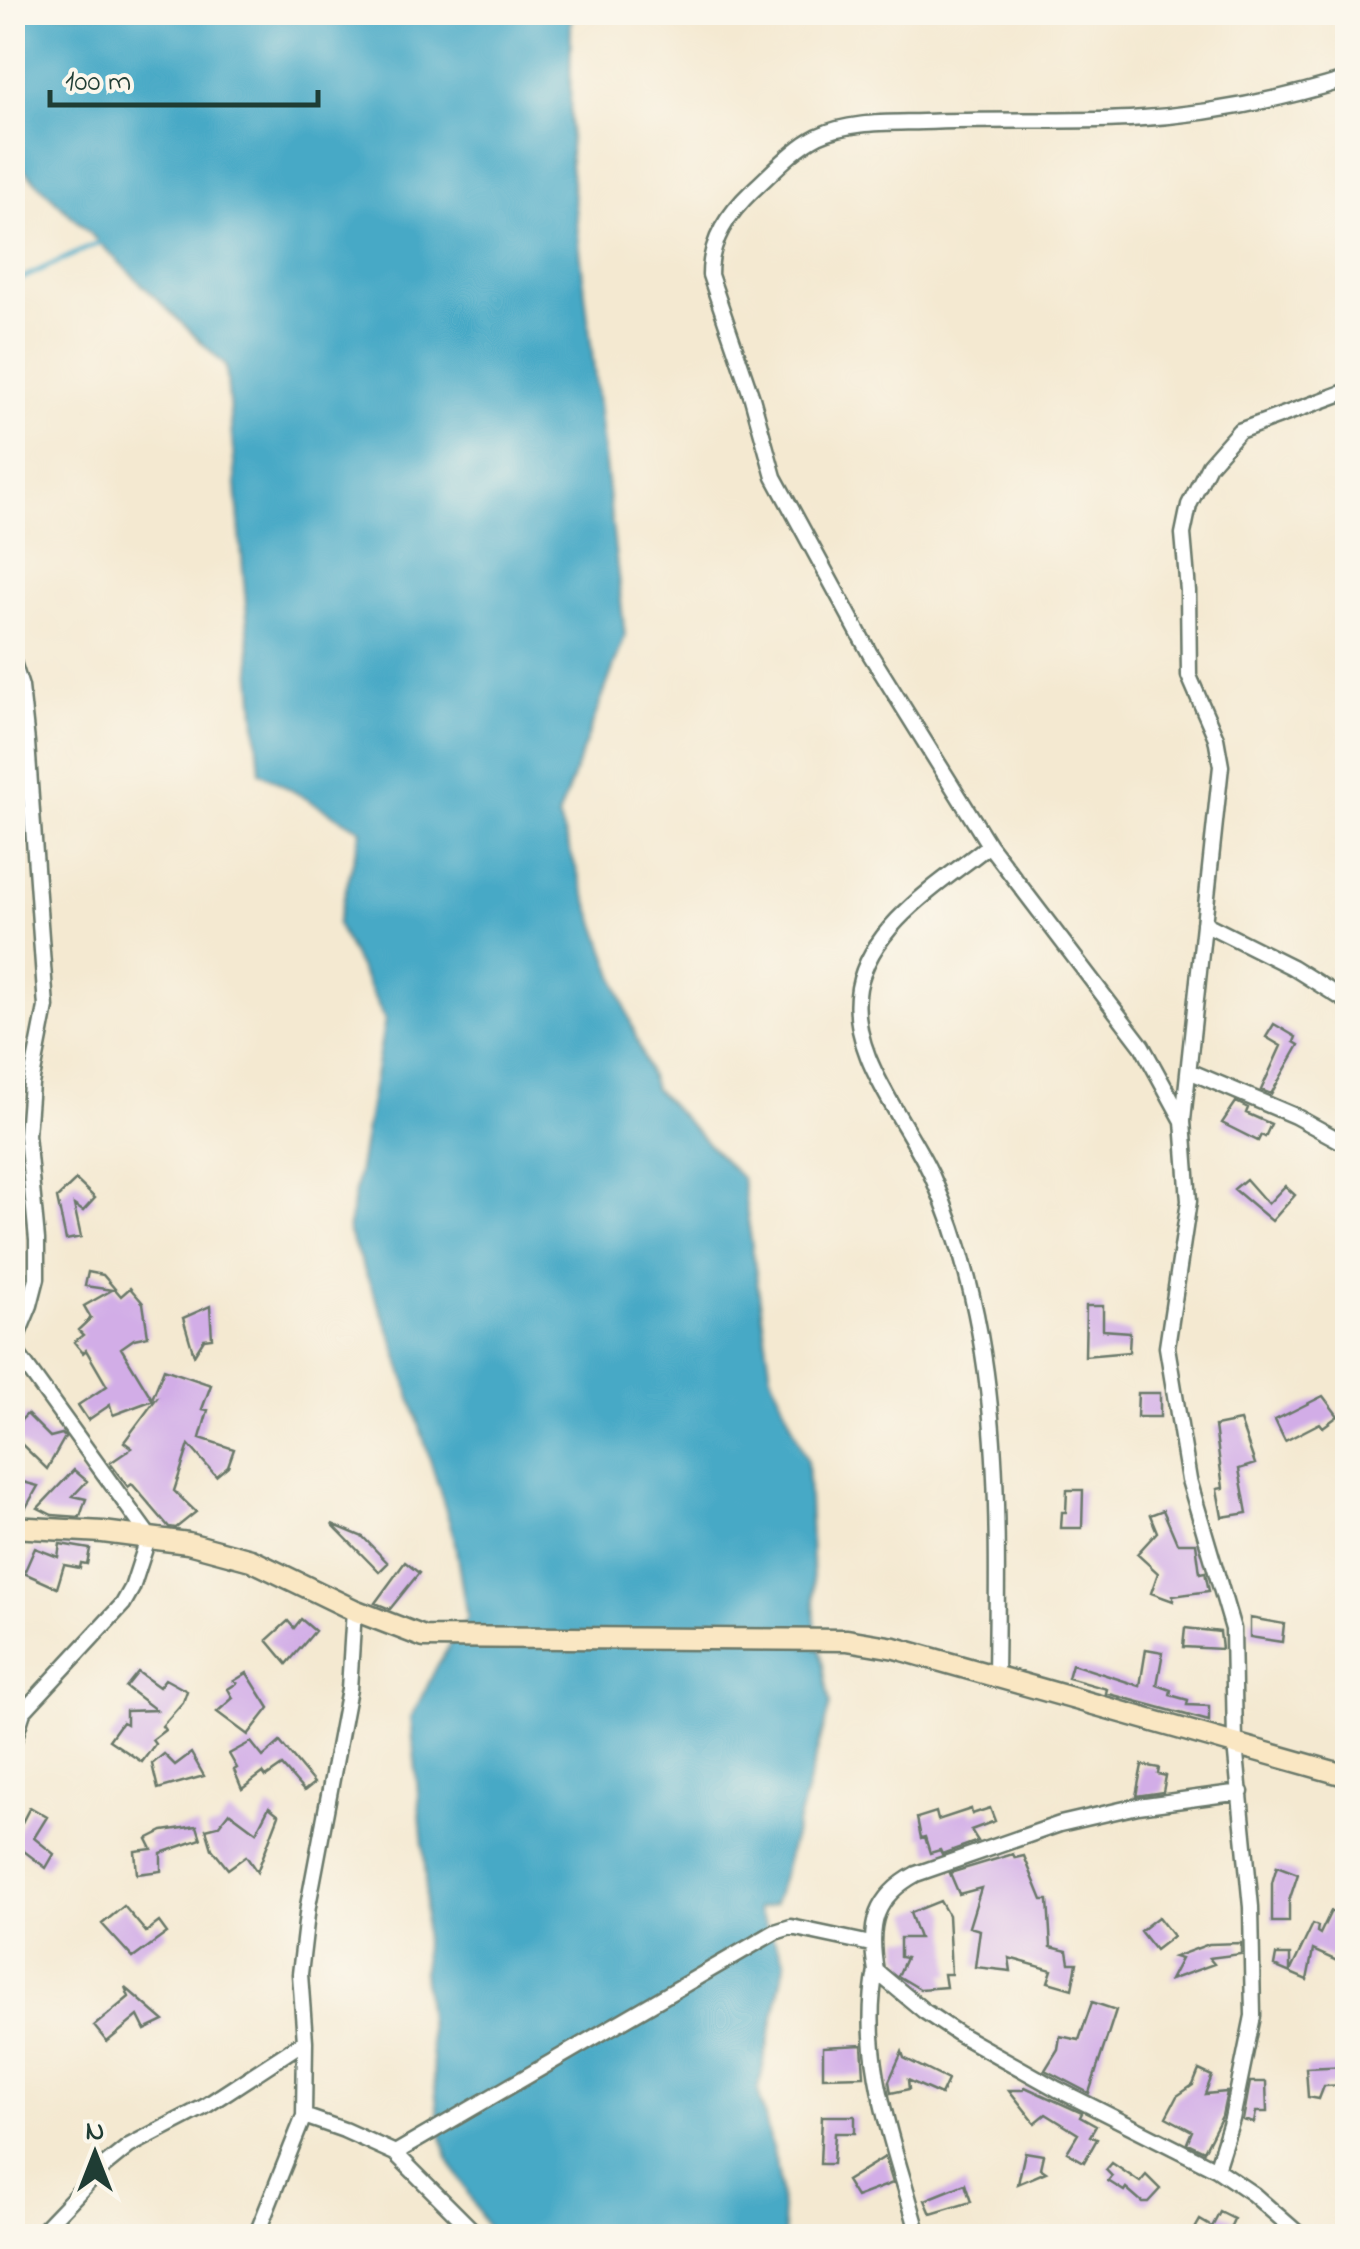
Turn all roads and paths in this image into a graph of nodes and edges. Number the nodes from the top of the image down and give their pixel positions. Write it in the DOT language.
graph roads {
  1 [pos="1348,79"];
  2 [pos="1348,391"];
  3 [pos="12,659"];
  4 [pos="989,844"];
  5 [pos="1204,922"];
  6 [pos="1348,1002"];
  7 [pos="1188,1071"];
  8 [pos="1184,1120"];
  9 [pos="1348,1146"];
  10 [pos="13,1346"];
  11 [pos="12,1527"];
  12 [pos="149,1536"];
  13 [pos="354,1610"];
  14 [pos="996,1677"];
  15 [pos="1235,1744"];
  16 [pos="12,1746"];
  17 [pos="1348,1776"];
  18 [pos="1241,1792"];
  19 [pos="871,1944"];
  20 [pos="876,1971"];
  21 [pos="304,2040"];
  22 [pos="304,2116"];
  23 [pos="395,2153"];
  24 [pos="1216,2169"];
  25 [pos="37,2236"];
  26 [pos="256,2236"];
  27 [pos="478,2236"];
  28 [pos="919,2236"];
  29 [pos="1301,2236"];
  1 -- 4 [label="street"];
  2 -- 5 [label="street"];
  3 -- 10 [label="street"];
  4 -- 8 [label="street"];
  4 -- 14 [label="street"];
  5 -- 6 [label="street"];
  5 -- 7 [label="street"];
  7 -- 8 [label="street"];
  7 -- 9 [label="street"];
  8 -- 15 [label="street"];
  10 -- 12 [label="street"];
  11 -- 12 [label="street"];
  12 -- 13 [label="street"];
  12 -- 16 [label="street"];
  13 -- 14 [label="street"];
  13 -- 21 [label="street"];
  14 -- 15 [label="street"];
  15 -- 17 [label="street"];
  15 -- 18 [label="street"];
  18 -- 19 [label="street"];
  18 -- 24 [label="street"];
  19 -- 20 [label="street"];
  19 -- 23 [label="street"];
  20 -- 24 [label="street"];
  20 -- 28 [label="street"];
  21 -- 22 [label="street"];
  21 -- 25 [label="street"];
  22 -- 23 [label="street"];
  22 -- 26 [label="street"];
  23 -- 27 [label="street"];
  24 -- 29 [label="street"];
}
